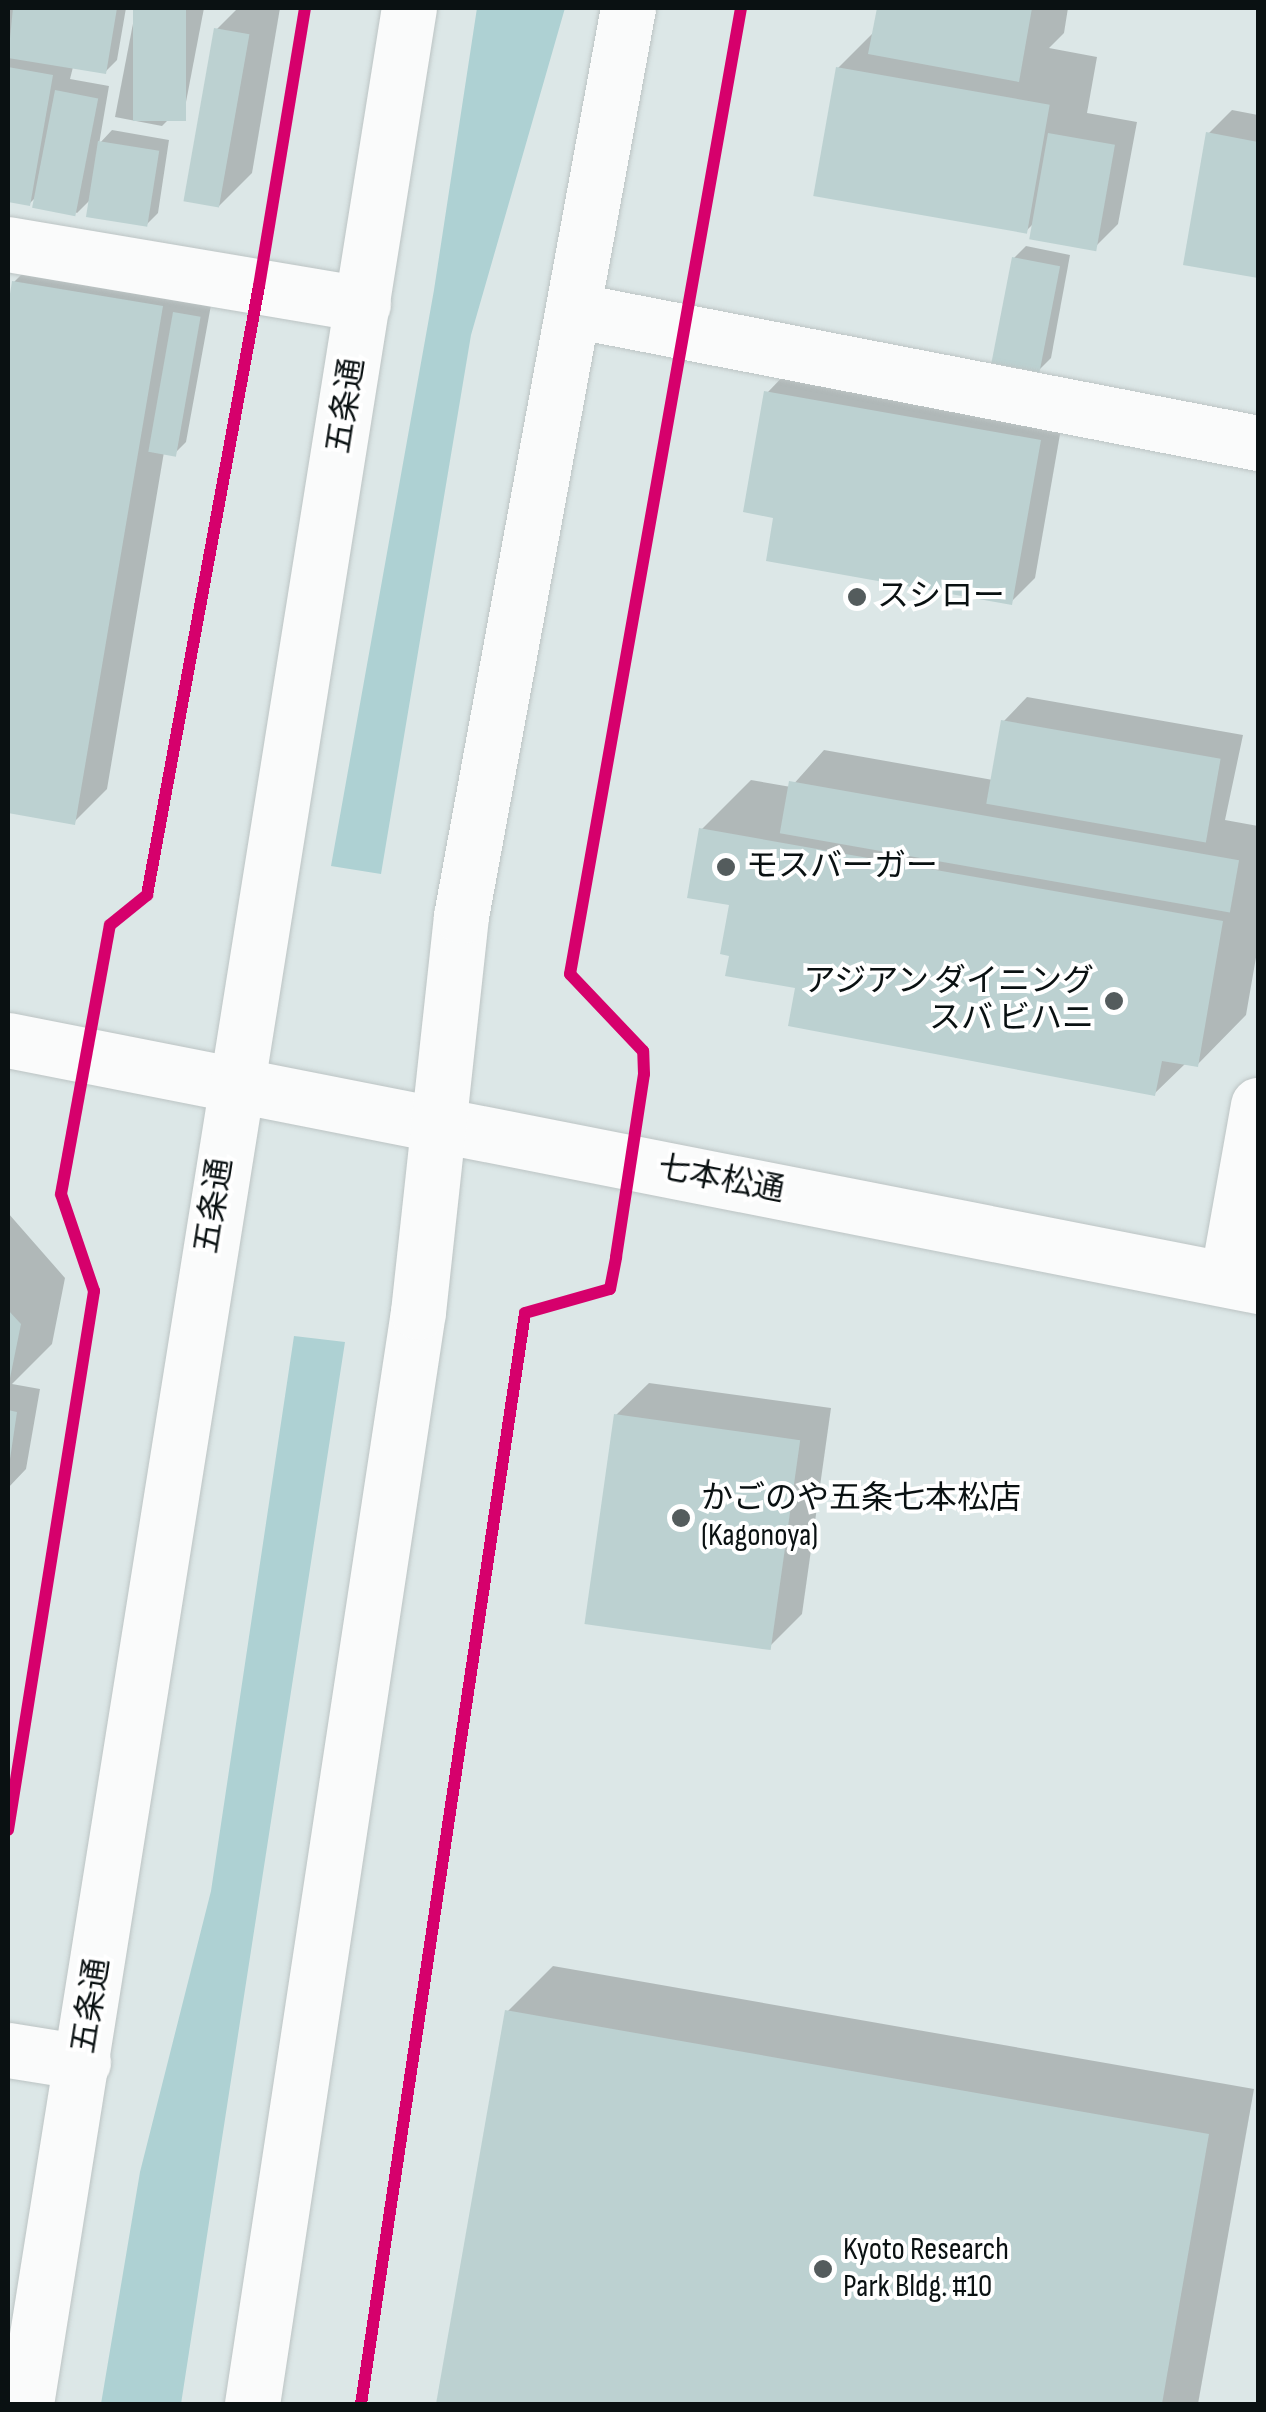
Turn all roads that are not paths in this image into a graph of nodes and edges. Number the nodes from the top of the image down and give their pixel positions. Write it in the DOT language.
graph roads {
  1 [pos="409,8"];
  2 [pos="628,8"];
  3 [pos="8,244"];
  4 [pos="363,304"];
  5 [pos="573,310"];
  6 [pos="1258,443"];
  7 [pos="8,1040"];
  8 [pos="235,1084"];
  9 [pos="1258,1106"];
  10 [pos="438,1124"];
  11 [pos="1242,1283"];
  12 [pos="8,2050"];
  13 [pos="83,2062"];
  14 [pos="26,2404"];
  15 [pos="252,2404"];
  1 -- 4 [label="main road, 五条通"];
  2 -- 5 [label="main road"];
  3 -- 4 [label="main road"];
  4 -- 8 [label="main road, 五条通"];
  5 -- 6 [label="main road"];
  5 -- 10 [label="main road"];
  7 -- 8 [label="main road, 七本松通"];
  8 -- 10 [label="main road, 七本松通"];
  8 -- 13 [label="main road, 五条通"];
  9 -- 11 [label="main road"];
  10 -- 11 [label="main road, 七本松通"];
  10 -- 15 [label="main road"];
  12 -- 13 [label="main road"];
  13 -- 14 [label="main road, 五条通"];
}
